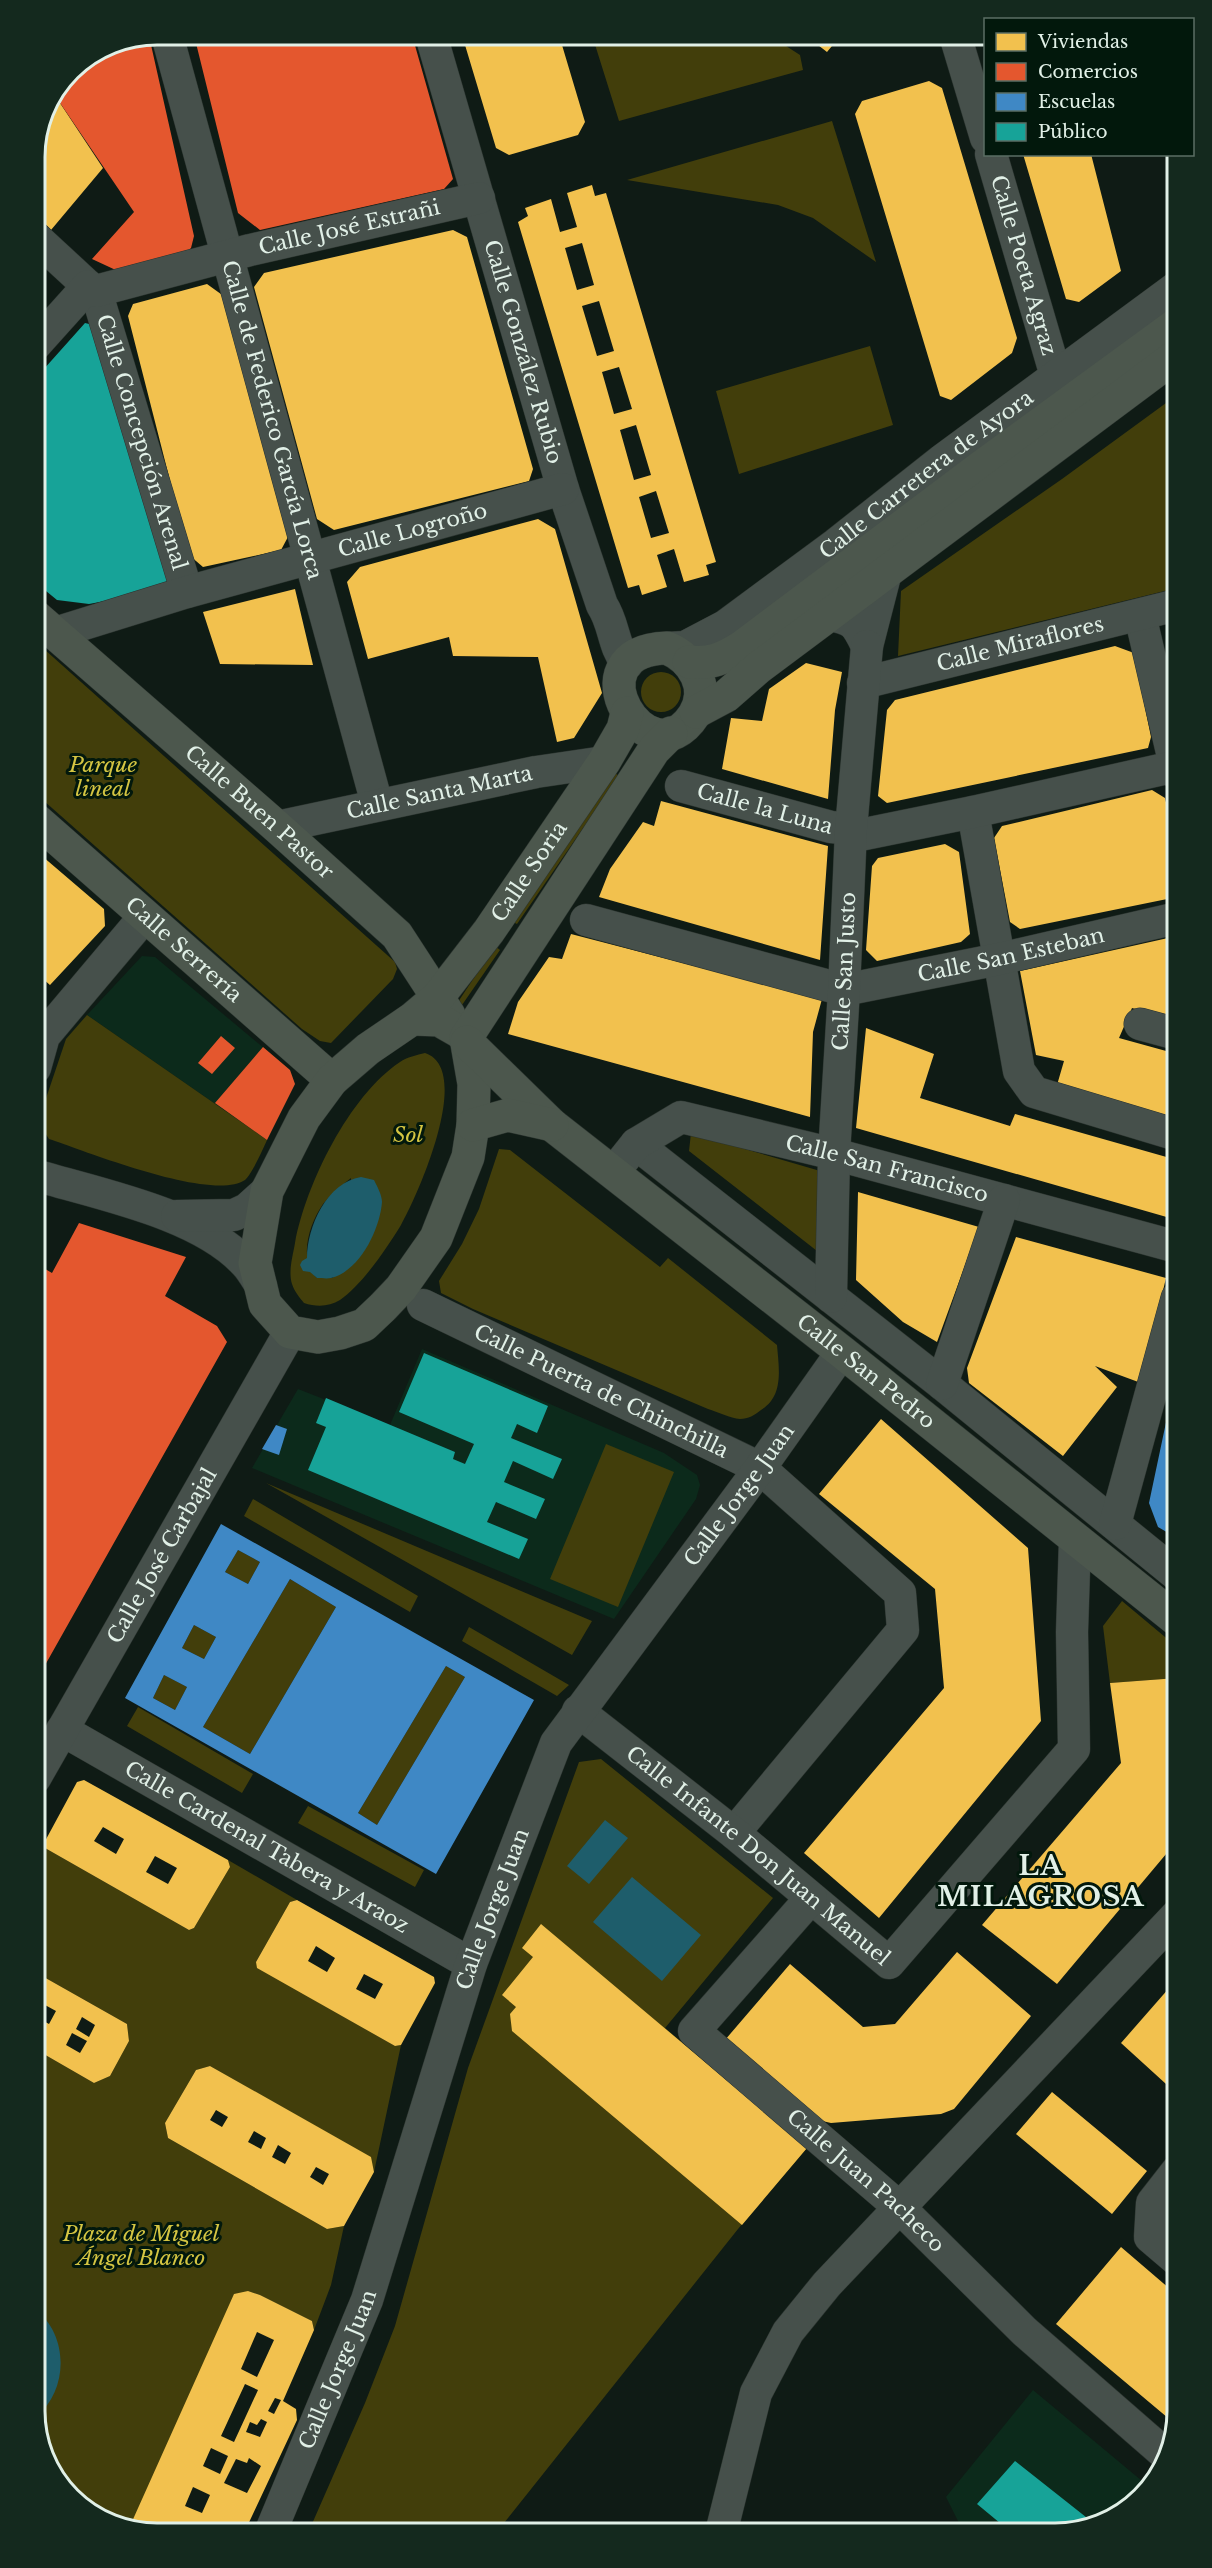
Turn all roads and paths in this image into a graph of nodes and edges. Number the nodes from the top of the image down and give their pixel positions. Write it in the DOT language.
graph roads {
  1 [pos="170,45"];
  2 [pos="434,45"];
  3 [pos="960,45"];
  4 [pos="978,80"];
  5 [pos="984,124"];
  6 [pos="991,156"];
  7 [pos="479,198"];
  8 [pos="45,246"];
  9 [pos="226,256"];
  10 [pos="92,288"];
  11 [pos="1167,294"];
  12 [pos="1167,332"];
  13 [pos="45,335"];
  14 [pos="1167,363"];
  15 [pos="1056,376"];
  16 [pos="563,489"];
  17 [pos="310,559"];
  18 [pos="886,572"];
  19 [pos="187,592"];
  20 [pos="1167,608"];
  21 [pos="830,615"];
  22 [pos="1140,615"];
  23 [pos="45,625"];
  24 [pos="867,646"];
  25 [pos="678,655"];
  26 [pos="627,664"];
  27 [pos="863,683"];
  28 [pos="696,712"];
  29 [pos="627,713"];
  30 [pos="1167,727"];
  31 [pos="671,734"];
  32 [pos="604,762"];
  33 [pos="1167,771"];
  34 [pos="681,786"];
  35 [pos="377,804"];
  36 [pos="973,812"];
  37 [pos="277,827"];
  38 [pos="45,828"];
  39 [pos="850,833"];
  40 [pos="146,916"];
  41 [pos="586,921"];
  42 [pos="1167,921"];
  43 [pos="999,959"];
  44 [pos="844,990"];
  45 [pos="438,997"];
  46 [pos="412,1019"];
  47 [pos="1140,1024"];
  48 [pos="1167,1031"];
  49 [pos="45,1035"];
  50 [pos="464,1037"];
  51 [pos="332,1080"];
  52 [pos="473,1125"];
  53 [pos="552,1125"];
  54 [pos="1167,1132"];
  55 [pos="636,1144"];
  56 [pos="834,1154"];
  57 [pos="611,1173"];
  58 [pos="45,1178"];
  59 [pos="267,1191"];
  60 [pos="1004,1200"];
  61 [pos="170,1216"];
  62 [pos="1167,1244"];
  63 [pos="261,1286"];
  64 [pos="416,1291"];
  65 [pos="831,1297"];
  66 [pos="290,1332"];
  67 [pos="1167,1337"];
  68 [pos="842,1352"];
  69 [pos="942,1384"];
  70 [pos="760,1468"];
  71 [pos="1114,1524"];
  72 [pos="1075,1539"];
  73 [pos="1167,1566"];
  74 [pos="1167,1611"];
  75 [pos="578,1711"];
  76 [pos="62,1730"];
  77 [pos="45,1759"];
  78 [pos="734,1833"];
  79 [pos="811,1898"];
  80 [pos="1167,1927"];
  81 [pos="471,1964"];
  82 [pos="1167,2185"];
  83 [pos="899,2207"];
  84 [pos="1167,2251"];
  85 [pos="1159,2450"];
  86 [pos="274,2523"];
  87 [pos="724,2523"];
  1 -- 9 [label="street, Calle de Federico García Lorca"];
  2 -- 7 [label="street, Calle González Rubio"];
  3 -- 4 [label="street"];
  4 -- 5 [label="street"];
  6 -- 15 [label="street, Calle Poeta Agraz"];
  7 -- 9 [label="street, Calle José Estrañi"];
  7 -- 16 [label="street, Calle González Rubio"];
  8 -- 10 [label="street"];
  9 -- 10 [label="street, Calle José Estrañi"];
  9 -- 17 [label="street, Calle de Federico García Lorca"];
  10 -- 13 [label="street"];
  10 -- 19 [label="street, Calle Concepción Arenal"];
  11 -- 15 [label="street, Calle Carretera de Ayora"];
  12 -- 25 [label="main road, Calle Carretera de Ayora"];
  14 -- 18 [label="main road"];
  15 -- 25 [label="street, Calle Carretera de Ayora"];
  16 -- 17 [label="street, Calle Logroño"];
  16 -- 26 [label="street, Calle González Rubio"];
  17 -- 19 [label="street, Calle Logroño"];
  17 -- 35 [label="street, Calle de Federico García Lorca"];
  18 -- 21 [label="main road"];
  18 -- 24 [label="street, Calle San Justo"];
  19 -- 23 [label="street, Calle Logroño"];
  20 -- 22 [label="street, Calle Miraflores"];
  21 -- 24 [label="street"];
  21 -- 28 [label="main road"];
  22 -- 27 [label="street, Calle Miraflores"];
  22 -- 30 [label="street"];
  23 -- 37 [label="main road, Calle Buen Pastor"];
  24 -- 27 [label="street, Calle San Justo"];
  25 -- 26 [label="main road"];
  25 -- 28 [label="main road"];
  26 -- 29 [label="main road"];
  27 -- 39 [label="street, Calle San Justo"];
  28 -- 31 [label="main road"];
  29 -- 31 [label="main road"];
  29 -- 32 [label="main road, Calle Soria"];
  31 -- 50 [label="main road, Calle Soria"];
  32 -- 35 [label="street, Calle Santa Marta"];
  32 -- 45 [label="main road, Calle Soria"];
  33 -- 36 [label="street"];
  34 -- 39 [label="street, Calle la Luna"];
  35 -- 37 [label="street, Calle Santa Marta"];
  36 -- 39 [label="street"];
  36 -- 43 [label="street"];
  37 -- 45 [label="main road, Calle Buen Pastor"];
  38 -- 40 [label="main road, Calle Serrería"];
  39 -- 44 [label="street, Calle San Justo"];
  40 -- 49 [label="street"];
  40 -- 51 [label="main road, Calle Serrería"];
  41 -- 44 [label="street"];
  42 -- 43 [label="street, Calle San Esteban"];
  43 -- 44 [label="street, Calle San Esteban"];
  43 -- 54 [label="street"];
  44 -- 56 [label="street, Calle San Justo"];
  45 -- 46 [label="main road, Calle Soria"];
  45 -- 50 [label="main road, Calle Buen Pastor"];
  46 -- 50 [label="main road"];
  46 -- 51 [label="main road, Calle Soria"];
  47 -- 48 [label="street"];
  50 -- 52 [label="main road"];
  50 -- 53 [label="main road, Calle San Pedro"];
  51 -- 59 [label="main road, Calle Soria"];
  52 -- 53 [label="main road, Calle San Pedro"];
  52 -- 64 [label="main road"];
  53 -- 57 [label="main road, Calle San Pedro"];
  55 -- 56 [label="street, Calle San Francisco"];
  55 -- 57 [label="street, Calle San Francisco"];
  55 -- 65 [label="street, Calle San Pedro"];
  56 -- 60 [label="street, Calle San Francisco"];
  56 -- 65 [label="street, Calle San Justo"];
  57 -- 68 [label="main road, Calle San Pedro"];
  58 -- 61 [label="street"];
  59 -- 61 [label="street"];
  59 -- 63 [label="main road, Calle Soria"];
  60 -- 62 [label="street, Calle San Francisco"];
  60 -- 69 [label="street"];
  61 -- 63 [label="street"];
  63 -- 66 [label="main road, Calle Soria"];
  64 -- 66 [label="main road"];
  64 -- 70 [label="street, Calle Puerta de Chinchilla"];
  65 -- 69 [label="street, Calle San Pedro"];
  66 -- 76 [label="street, Calle José Carbajal"];
  67 -- 71 [label="street"];
  68 -- 70 [label="street, Calle Jorge Juan"];
  68 -- 72 [label="main road, Calle San Pedro"];
  69 -- 71 [label="street, Calle San Pedro"];
  70 -- 75 [label="street, Calle Jorge Juan"];
  70 -- 78 [label="street, Calle Puerta de Chinchilla"];
  71 -- 73 [label="street, Calle San Pedro"];
  72 -- 74 [label="main road, Calle San Pedro"];
  72 -- 79 [label="street, Calle Infante Don Juan Manuel"];
  75 -- 78 [label="street, Calle Infante Don Juan Manuel"];
  75 -- 81 [label="street, Calle Jorge Juan"];
  76 -- 77 [label="street, Calle José Carbajal"];
  76 -- 81 [label="street, Calle Cardenal Tabera y Araoz"];
  78 -- 79 [label="street, Calle Infante Don Juan Manuel"];
  79 -- 83 [label="street, Calle Juan Pacheco"];
  80 -- 83 [label="street"];
  81 -- 86 [label="street, Calle Jorge Juan"];
  82 -- 84 [label="street"];
  83 -- 85 [label="street, Calle Juan Pacheco"];
  83 -- 87 [label="street"];
}
